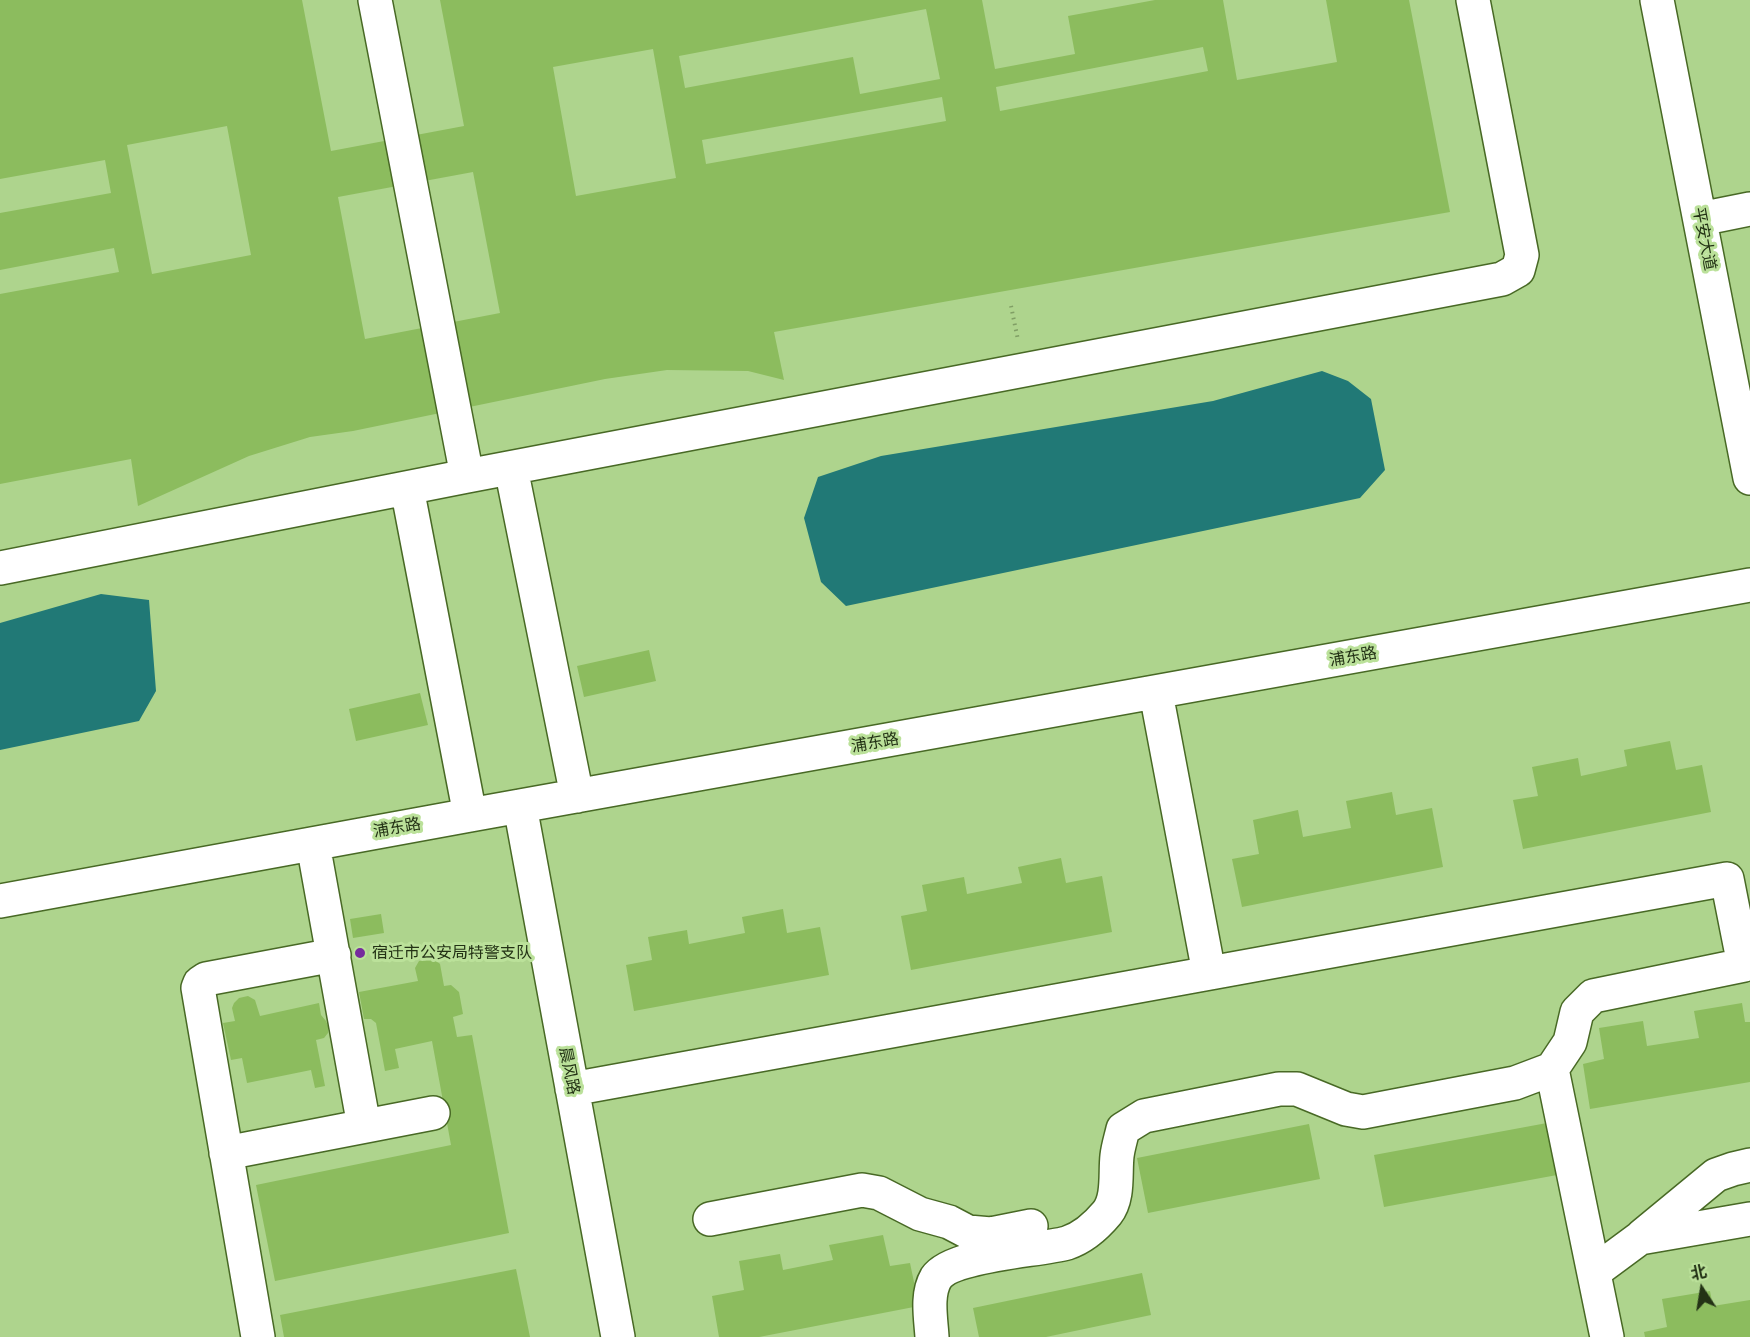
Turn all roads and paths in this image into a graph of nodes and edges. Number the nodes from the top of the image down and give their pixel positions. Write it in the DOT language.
graph roads {
  1 [pos="375,0"];
  2 [pos="1473,0"];
  3 [pos="1657,0"];
  4 [pos="1750,209"];
  5 [pos="1700,219"];
  6 [pos="511,468"];
  7 [pos="467,476"];
  8 [pos="1750,478"];
  9 [pos="407,488"];
  10 [pos="0,568"];
  11 [pos="1750,585"];
  12 [pos="1156,693"];
  13 [pos="577,796"];
  14 [pos="520,806"];
  15 [pos="470,815"];
  16 [pos="314,844"];
  17 [pos="0,901"];
  18 [pos="333,955"];
  19 [pos="1209,973"];
  20 [pos="1552,1069"];
  21 [pos="572,1089"];
  22 [pos="433,1113"];
  23 [pos="364,1126"];
  24 [pos="226,1153"];
  25 [pos="1750,1165"];
  26 [pos="1108,1212"];
  27 [pos="710,1219"];
  28 [pos="1750,1219"];
  29 [pos="1640,1238"];
  30 [pos="1594,1272"];
  31 [pos="258,1337"];
  32 [pos="618,1337"];
  33 [pos="932,1337"];
  34 [pos="1607,1337"];
  1 -- 7 [label="street"];
  2 -- 6 [label="street"];
  3 -- 5 [label="street, 平安大道"];
  4 -- 5 [label="street"];
  5 -- 8 [label="street, 平安大道"];
  6 -- 7 [label="street"];
  6 -- 13 [label="street"];
  7 -- 9 [label="street"];
  9 -- 10 [label="street"];
  9 -- 15 [label="street"];
  11 -- 12 [label="street, 浦东路"];
  12 -- 13 [label="street, 浦东路"];
  12 -- 19 [label="street"];
  13 -- 14 [label="street, 浦东路"];
  14 -- 15 [label="street, 浦东路"];
  14 -- 21 [label="street, 晨风路"];
  15 -- 16 [label="street, 浦东路"];
  16 -- 17 [label="street, 浦东路"];
  16 -- 18 [label="street"];
  18 -- 23 [label="street"];
  18 -- 24 [label="street"];
  19 -- 20 [label="street"];
  19 -- 21 [label="street"];
  20 -- 26 [label="street"];
  20 -- 30 [label="street"];
  21 -- 32 [label="street, 晨风路"];
  22 -- 23 [label="street"];
  23 -- 24 [label="street"];
  24 -- 31 [label="street"];
  25 -- 29 [label="street"];
  26 -- 27 [label="street"];
  26 -- 33 [label="street"];
  28 -- 29 [label="street"];
  29 -- 30 [label="street"];
  30 -- 34 [label="street"];
}
